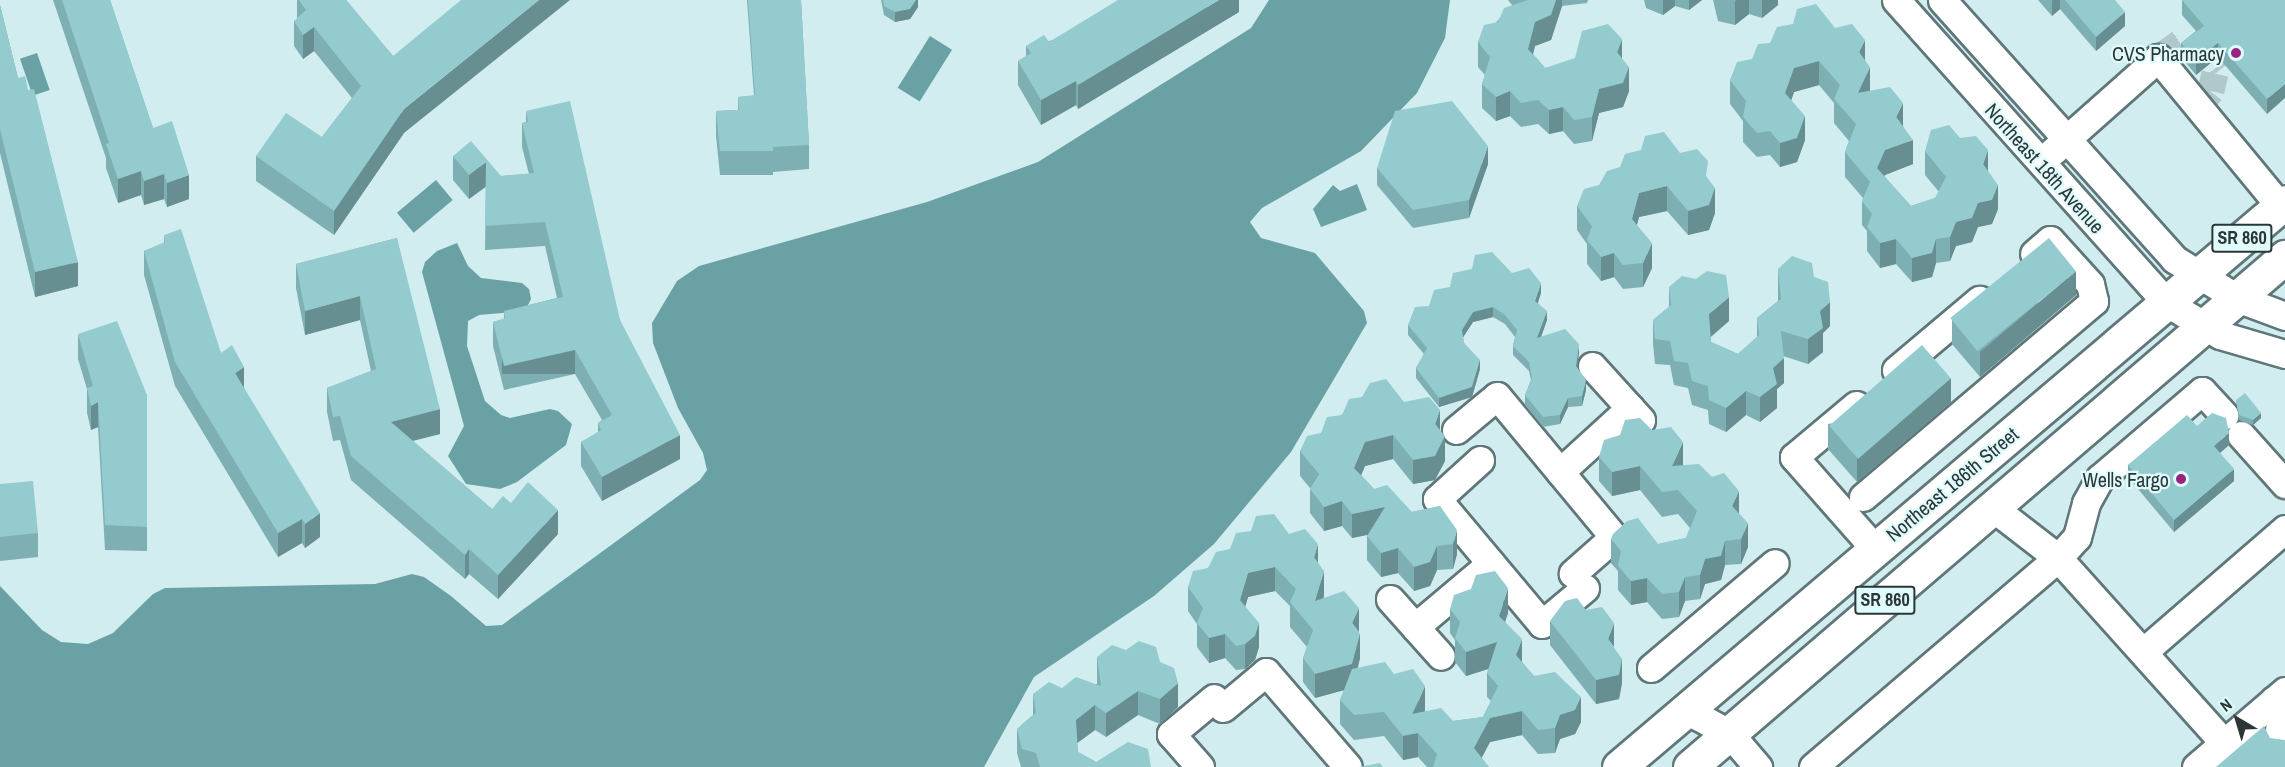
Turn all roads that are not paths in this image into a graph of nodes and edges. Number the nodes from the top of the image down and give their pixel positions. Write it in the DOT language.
graph roads {
  1 [pos="1896,0"];
  2 [pos="1942,0"];
  3 [pos="1916,22"];
  4 [pos="2066,140"];
  5 [pos="2040,162"];
  6 [pos="2282,204"];
  7 [pos="2082,210"];
  8 [pos="2050,240"];
  9 [pos="2285,257"];
  10 [pos="2198,275"];
  11 [pos="2237,298"];
  12 [pos="2167,303"];
  13 [pos="2285,316"];
  14 [pos="2203,327"];
  15 [pos="2285,354"];
  16 [pos="1592,366"];
  17 [pos="1630,408"];
  18 [pos="1456,430"];
  19 [pos="1650,430"];
  20 [pos="1480,460"];
  21 [pos="1560,472"];
  22 [pos="2285,484"];
  23 [pos="1863,497"];
  24 [pos="1992,507"];
  25 [pos="2285,530"];
  26 [pos="1875,549"];
  27 [pos="2058,558"];
  28 [pos="1491,563"];
  29 [pos="1775,563"];
  30 [pos="1390,598"];
  31 [pos="1415,627"];
  32 [pos="2143,652"];
  33 [pos="1441,656"];
  34 [pos="1651,668"];
  35 [pos="2280,695"];
  36 [pos="1686,710"];
  37 [pos="2279,730"];
  38 [pos="1729,733"];
  39 [pos="2214,758"];
  40 [pos="1701,763"];
  41 [pos="1200,767"];
  42 [pos="1348,767"];
  43 [pos="1619,767"];
  44 [pos="1758,767"];
  45 [pos="1813,767"];
  1 -- 3 [label="street, Northeast 18th Avenue"];
  2 -- 3 [label="street"];
  2 -- 4 [label="street, Northeast 18th Avenue"];
  3 -- 5 [label="street, Northeast 18th Avenue"];
  4 -- 5 [label="street"];
  4 -- 6 [label="street"];
  4 -- 10 [label="street, Northeast 18th Avenue"];
  5 -- 7 [label="street, Northeast 18th Avenue"];
  6 -- 10 [label="main road, Northeast 186th Street / SR 860"];
  7 -- 8 [label="street"];
  7 -- 12 [label="street, Northeast 18th Avenue"];
  8 -- 23 [label="street"];
  8 -- 26 [label="street"];
  9 -- 11 [label="main road, SR 860"];
  10 -- 11 [label="street, Northeast 18th Avenue"];
  10 -- 12 [label="main road, Northeast 186th Street / SR 860"];
  11 -- 13 [label="street, Northeast 18th Avenue"];
  11 -- 14 [label="main road, SR 860"];
  12 -- 14 [label="street, Northeast 18th Avenue"];
  12 -- 26 [label="main road, Northeast 186th Street / SR 860"];
  14 -- 15 [label="street, Northeast 18th Avenue"];
  14 -- 24 [label="main road, SR 860"];
  16 -- 17 [label="street"];
  17 -- 19 [label="street"];
  17 -- 21 [label="street"];
  18 -- 21 [label="street"];
  20 -- 28 [label="street"];
  21 -- 28 [label="street"];
  22 -- 27 [label="street"];
  24 -- 27 [label="street"];
  24 -- 38 [label="main road, SR 860"];
  25 -- 32 [label="street"];
  26 -- 36 [label="main road, Northeast 186th Street / SR 860"];
  27 -- 32 [label="street"];
  27 -- 45 [label="street"];
  28 -- 31 [label="street"];
  29 -- 34 [label="street"];
  30 -- 31 [label="street"];
  31 -- 33 [label="street"];
  32 -- 39 [label="street"];
  35 -- 37 [label="street"];
  35 -- 39 [label="street"];
  36 -- 38 [label="street"];
  36 -- 40 [label="street"];
  36 -- 43 [label="main road, Northeast 186th Street / SR 860"];
  38 -- 40 [label="main road, SR 860"];
  38 -- 44 [label="street"];
  41 -- 42 [label="street"];
}
